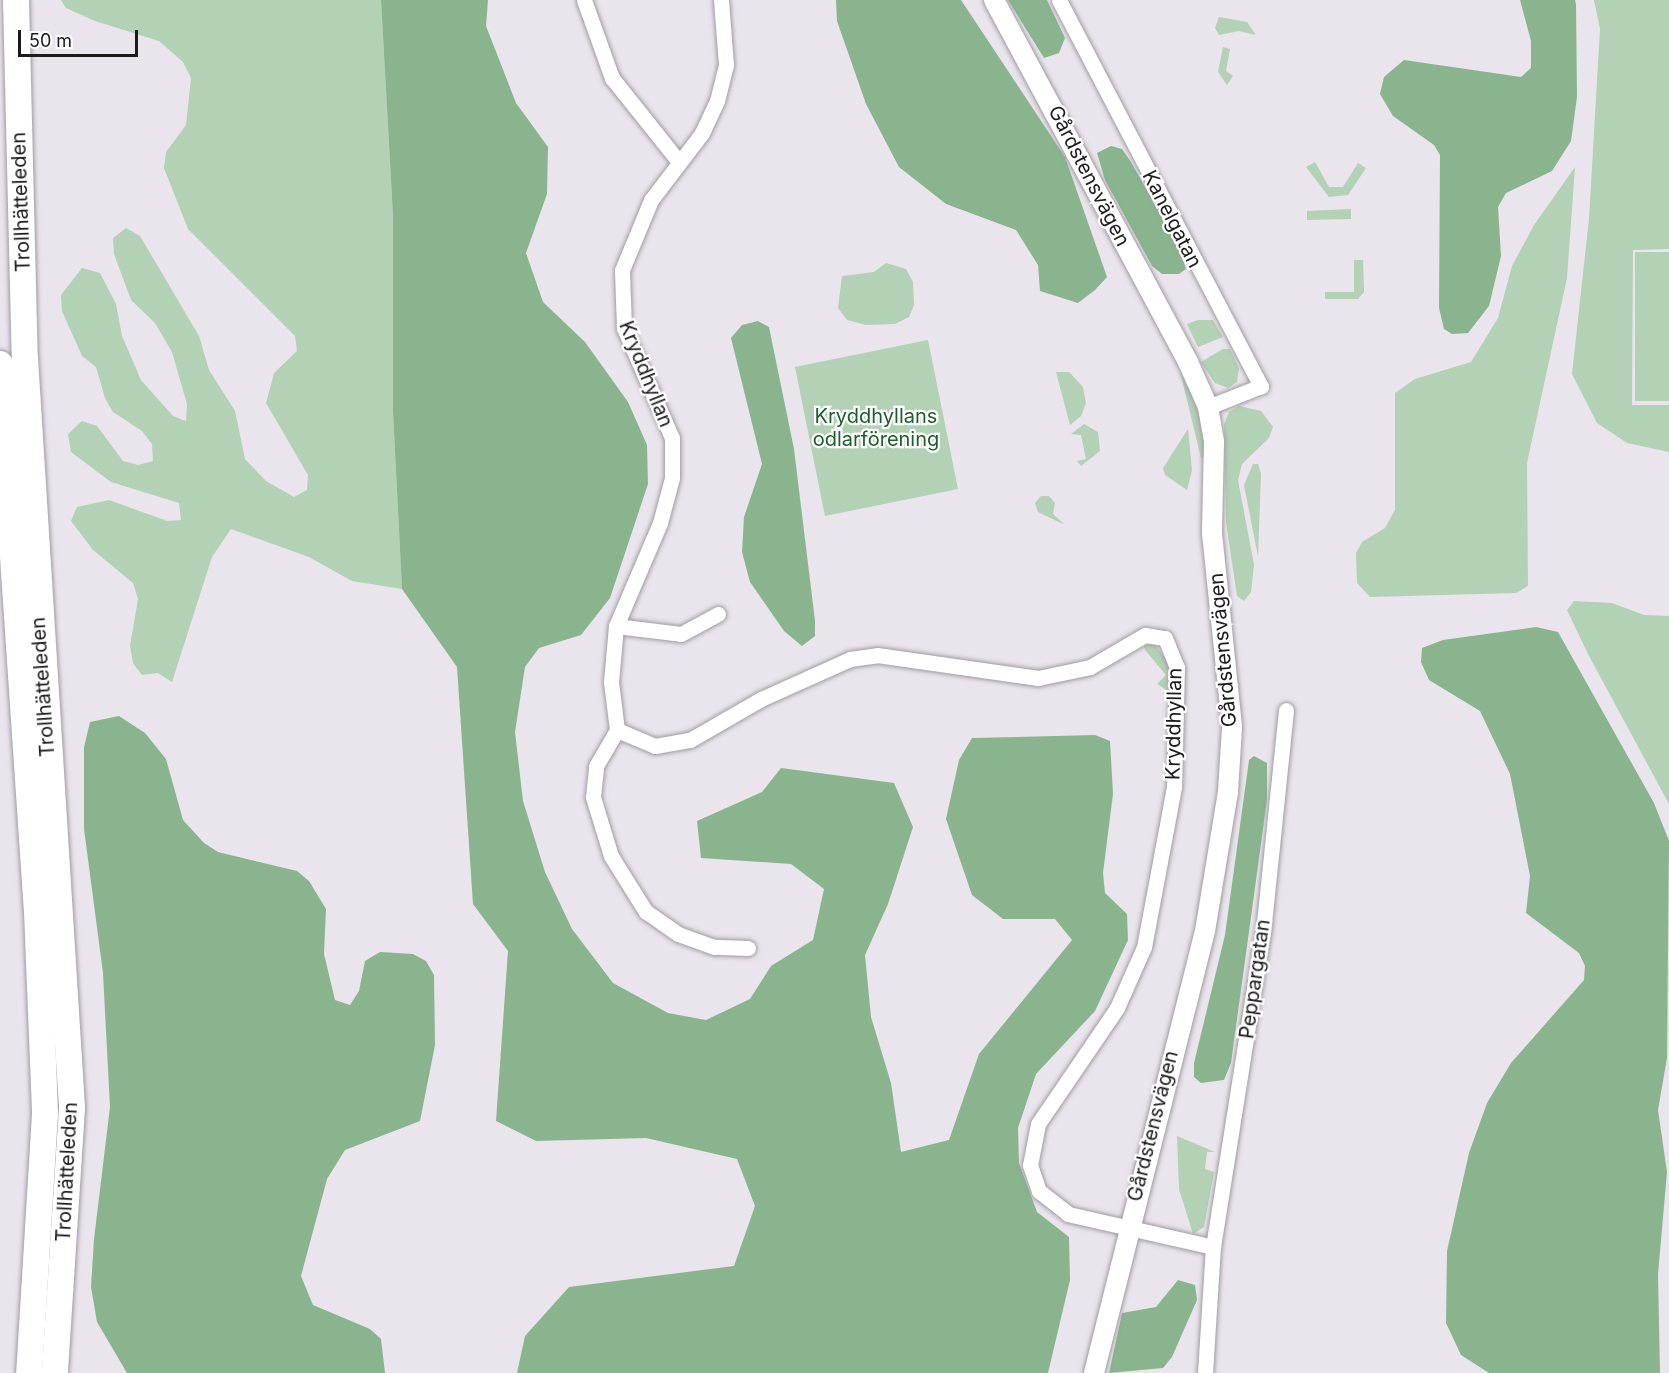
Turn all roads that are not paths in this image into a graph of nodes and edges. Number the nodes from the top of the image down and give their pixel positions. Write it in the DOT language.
graph roads {
  1 [pos="16,0"];
  2 [pos="584,0"];
  3 [pos="721,0"];
  4 [pos="994,0"];
  5 [pos="1059,0"];
  6 [pos="679,162"];
  7 [pos="0,364"];
  8 [pos="1208,406"];
  9 [pos="718,614"];
  10 [pos="616,626"];
  11 [pos="1286,710"];
  12 [pos="617,730"];
  13 [pos="748,948"];
  14 [pos="1128,1230"];
  15 [pos="1213,1247"];
  16 [pos="29,1373"];
  17 [pos="55,1373"];
  18 [pos="1094,1373"];
  19 [pos="1205,1373"];
  1 -- 17 [label="highway, Trollhätteleden"];
  2 -- 6 [label="street"];
  3 -- 6 [label="street, Kryddhyllan"];
  4 -- 8 [label="street, Gårdstensvägen"];
  5 -- 8 [label="street, Kanelgatan"];
  6 -- 10 [label="street, Kryddhyllan"];
  7 -- 16 [label="highway, Trollhätteleden"];
  8 -- 14 [label="street, Gårdstensvägen"];
  9 -- 10 [label="street"];
  10 -- 12 [label="street, Kryddhyllan"];
  11 -- 15 [label="street, Peppargatan"];
  12 -- 13 [label="street"];
  12 -- 14 [label="street, Kryddhyllan"];
  14 -- 15 [label="street"];
  14 -- 18 [label="street, Gårdstensvägen"];
  15 -- 19 [label="street, Peppargatan"];
}
